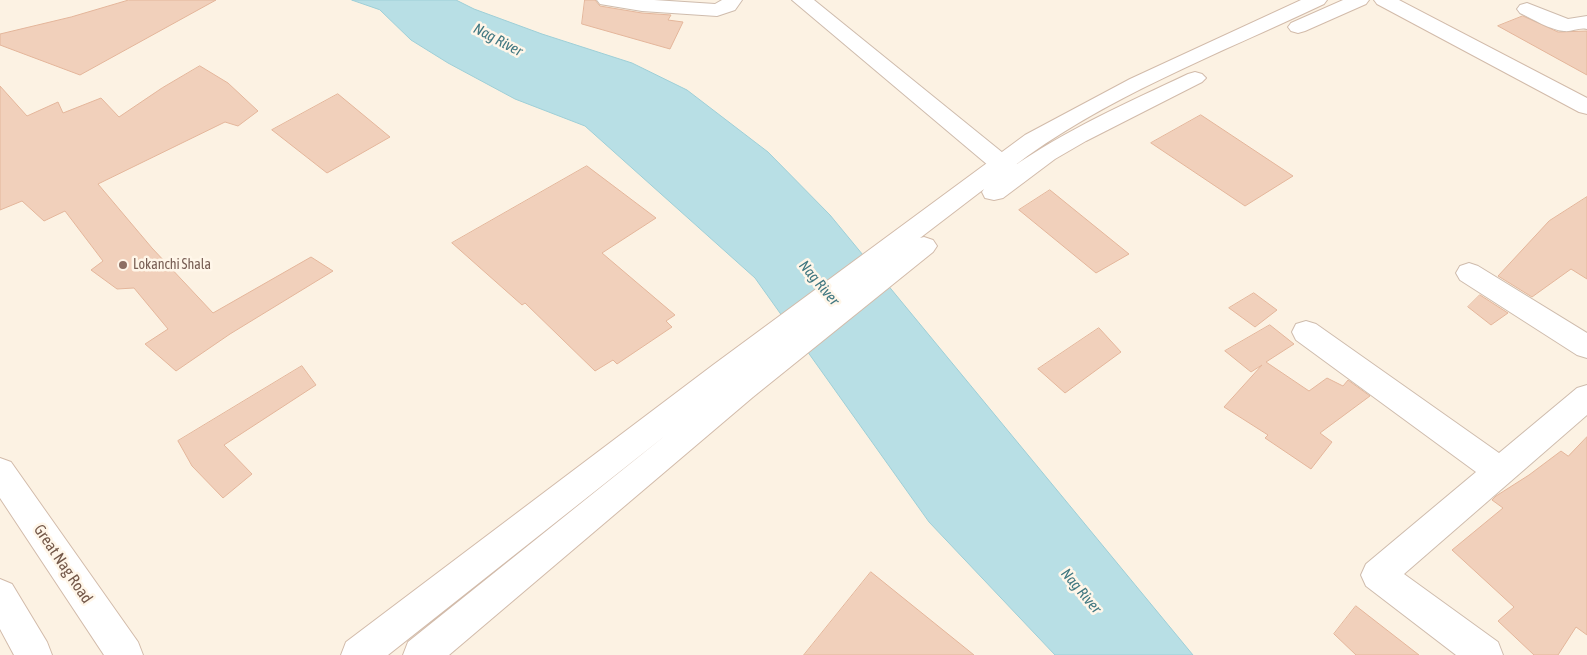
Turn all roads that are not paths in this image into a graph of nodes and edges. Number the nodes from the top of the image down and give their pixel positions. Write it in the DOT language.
graph roads {
  1 [pos="607,0"];
  2 [pos="732,0"];
  3 [pos="802,0"];
  4 [pos="1317,0"];
  5 [pos="1358,0"];
  6 [pos="1384,0"];
  7 [pos="644,2"];
  8 [pos="1528,9"];
  9 [pos="1587,23"];
  10 [pos="1587,107"];
  11 [pos="1008,170"];
  12 [pos="1469,273"];
  13 [pos="1306,332"];
  14 [pos="1587,347"];
  15 [pos="733,381"];
  16 [pos="1587,397"];
  17 [pos="1499,471"];
  18 [pos="0,472"];
  19 [pos="0,596"];
  20 [pos="34,655"];
  21 [pos="125,655"];
  22 [pos="359,655"];
  23 [pos="421,655"];
  24 [pos="1485,655"];
  1 -- 7 [label="street"];
  2 -- 7 [label="street"];
  3 -- 11 [label="street"];
  4 -- 11 [label="street"];
  5 -- 11 [label="street"];
  6 -- 10 [label="street"];
  8 -- 9 [label="street"];
  11 -- 15 [label="street"];
  12 -- 14 [label="street"];
  13 -- 17 [label="street"];
  15 -- 22 [label="street"];
  15 -- 23 [label="street"];
  16 -- 17 [label="street"];
  17 -- 24 [label="street"];
  18 -- 21 [label="street, Great Nag Road"];
  19 -- 20 [label="street"];
}
